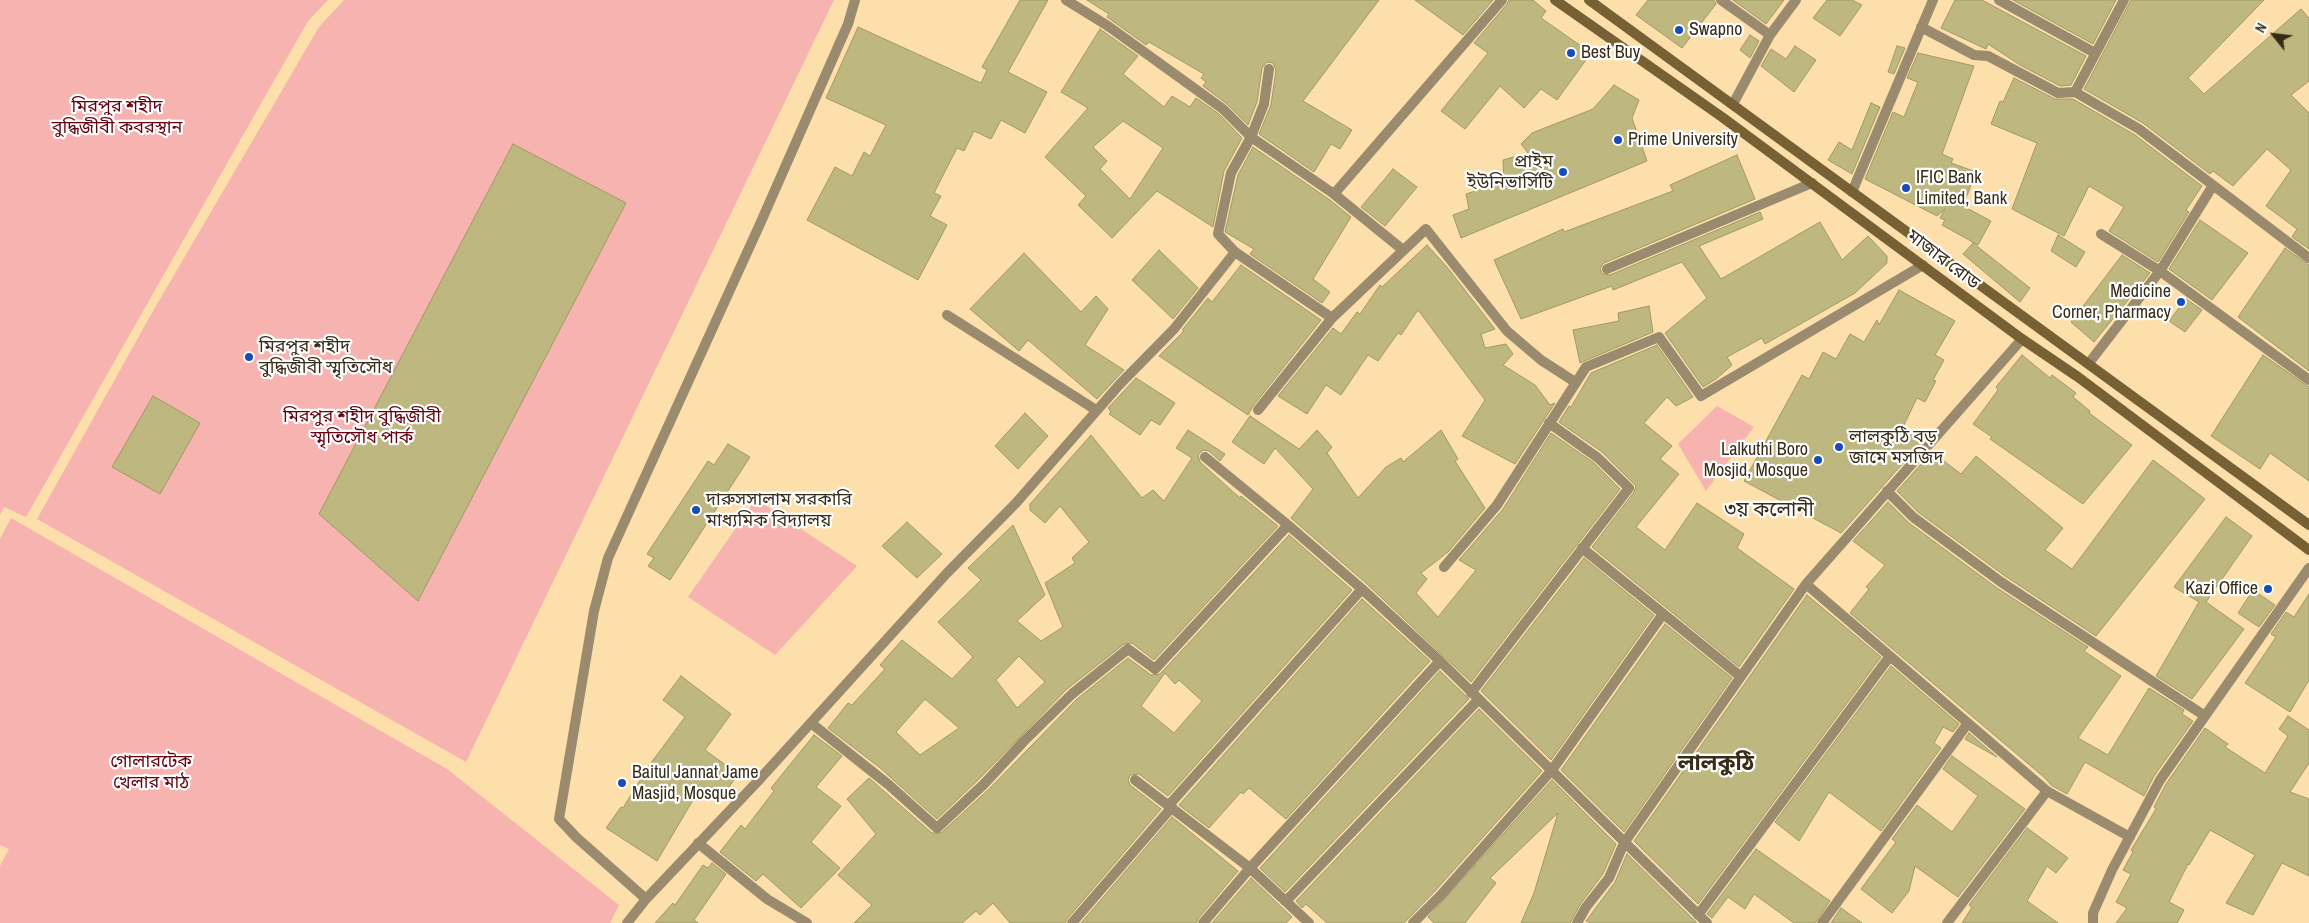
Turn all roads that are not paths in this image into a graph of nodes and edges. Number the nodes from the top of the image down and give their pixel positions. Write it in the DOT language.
graph roads {
  1 [pos="855,0"];
  2 [pos="1066,0"];
  3 [pos="1502,0"];
  4 [pos="1556,0"];
  5 [pos="1721,0"];
  6 [pos="1796,0"];
  7 [pos="1933,0"];
  8 [pos="1999,0"];
  9 [pos="2122,0"];
  10 [pos="1594,1"];
  11 [pos="1921,27"];
  12 [pos="1770,35"];
  13 [pos="2095,53"];
  14 [pos="1269,69"];
  15 [pos="2075,92"];
  16 [pos="1733,104"];
  17 [pos="1250,137"];
  18 [pos="1812,183"];
  19 [pos="2212,186"];
  20 [pos="1852,192"];
  21 [pos="1334,194"];
  22 [pos="2101,234"];
  23 [pos="1403,250"];
  24 [pos="1235,252"];
  25 [pos="2309,258"];
  26 [pos="1923,265"];
  27 [pos="1607,269"];
  28 [pos="2160,271"];
  29 [pos="947,315"];
  30 [pos="1332,318"];
  31 [pos="2022,339"];
  32 [pos="2089,363"];
  33 [pos="2309,380"];
  34 [pos="1575,382"];
  35 [pos="1096,410"];
  36 [pos="1258,410"];
  37 [pos="1549,423"];
  38 [pos="1204,457"];
  39 [pos="1887,491"];
  40 [pos="1288,525"];
  41 [pos="2309,525"];
  42 [pos="1582,548"];
  43 [pos="2309,550"];
  44 [pos="1444,567"];
  45 [pos="2309,568"];
  46 [pos="1806,584"];
  47 [pos="1362,589"];
  48 [pos="1663,614"];
  49 [pos="1890,656"];
  50 [pos="1440,661"];
  51 [pos="1740,676"];
  52 [pos="1474,696"];
  53 [pos="2206,716"];
  54 [pos="811,723"];
  55 [pos="1968,723"];
  56 [pos="1552,770"];
  57 [pos="1135,780"];
  58 [pos="2047,791"];
  59 [pos="1171,806"];
  60 [pos="2130,838"];
  61 [pos="698,843"];
  62 [pos="1624,843"];
  63 [pos="1250,868"];
  64 [pos="646,899"];
  65 [pos="1286,901"];
  66 [pos="1698,915"];
  67 [pos="627,923"];
  68 [pos="807,923"];
  69 [pos="1072,923"];
  70 [pos="1203,923"];
  71 [pos="1310,923"];
  72 [pos="1413,923"];
  73 [pos="1577,923"];
  74 [pos="1707,923"];
  75 [pos="1822,923"];
  76 [pos="1947,923"];
  77 [pos="2093,923"];
  1 -- 64 [label="street"];
  2 -- 17 [label="street"];
  3 -- 21 [label="street"];
  4 -- 18 [label="main road, মাজার রোড"];
  5 -- 12 [label="street"];
  6 -- 12 [label="street"];
  7 -- 11 [label="street"];
  8 -- 13 [label="street"];
  9 -- 13 [label="street"];
  10 -- 16 [label="main road, মাজার রোড"];
  11 -- 15 [label="street"];
  11 -- 20 [label="street"];
  12 -- 16 [label="street"];
  13 -- 15 [label="street"];
  14 -- 17 [label="street"];
  15 -- 19 [label="street"];
  16 -- 20 [label="main road, মাজার রোড"];
  17 -- 21 [label="street"];
  17 -- 24 [label="street"];
  18 -- 26 [label="main road, মাজার রোড"];
  18 -- 27 [label="street"];
  19 -- 25 [label="street"];
  19 -- 28 [label="street"];
  20 -- 32 [label="main road, মাজার রোড"];
  21 -- 23 [label="street"];
  22 -- 28 [label="street"];
  23 -- 30 [label="street"];
  23 -- 34 [label="street"];
  24 -- 30 [label="street"];
  24 -- 35 [label="street"];
  26 -- 31 [label="main road, মাজার রোড"];
  26 -- 34 [label="street"];
  28 -- 32 [label="street"];
  28 -- 33 [label="street"];
  29 -- 35 [label="street"];
  30 -- 36 [label="street"];
  31 -- 39 [label="street"];
  31 -- 43 [label="main road, মাজার রোড"];
  32 -- 41 [label="main road, মাজার রোড"];
  34 -- 37 [label="street"];
  35 -- 54 [label="street"];
  37 -- 42 [label="street"];
  37 -- 44 [label="street"];
  38 -- 40 [label="street"];
  39 -- 46 [label="street"];
  39 -- 53 [label="street"];
  40 -- 47 [label="street"];
  40 -- 54 [label="street"];
  42 -- 48 [label="street"];
  42 -- 52 [label="street"];
  45 -- 53 [label="street"];
  46 -- 49 [label="street"];
  46 -- 51 [label="street"];
  47 -- 50 [label="street"];
  47 -- 59 [label="street"];
  48 -- 51 [label="street"];
  48 -- 56 [label="street"];
  49 -- 55 [label="street"];
  49 -- 66 [label="street"];
  50 -- 52 [label="street"];
  50 -- 63 [label="street"];
  51 -- 62 [label="street"];
  52 -- 56 [label="street"];
  52 -- 65 [label="street"];
  53 -- 60 [label="street"];
  54 -- 61 [label="street"];
  55 -- 58 [label="street"];
  55 -- 75 [label="street"];
  56 -- 62 [label="street"];
  56 -- 72 [label="street"];
  57 -- 59 [label="street"];
  58 -- 60 [label="street"];
  58 -- 76 [label="street"];
  59 -- 63 [label="street"];
  59 -- 69 [label="street"];
  60 -- 77 [label="street"];
  61 -- 64 [label="street"];
  61 -- 68 [label="street"];
  62 -- 66 [label="street"];
  62 -- 73 [label="street"];
  63 -- 65 [label="street"];
  63 -- 70 [label="street"];
  64 -- 67 [label="street"];
  65 -- 71 [label="street"];
  66 -- 74 [label="street"];
}
